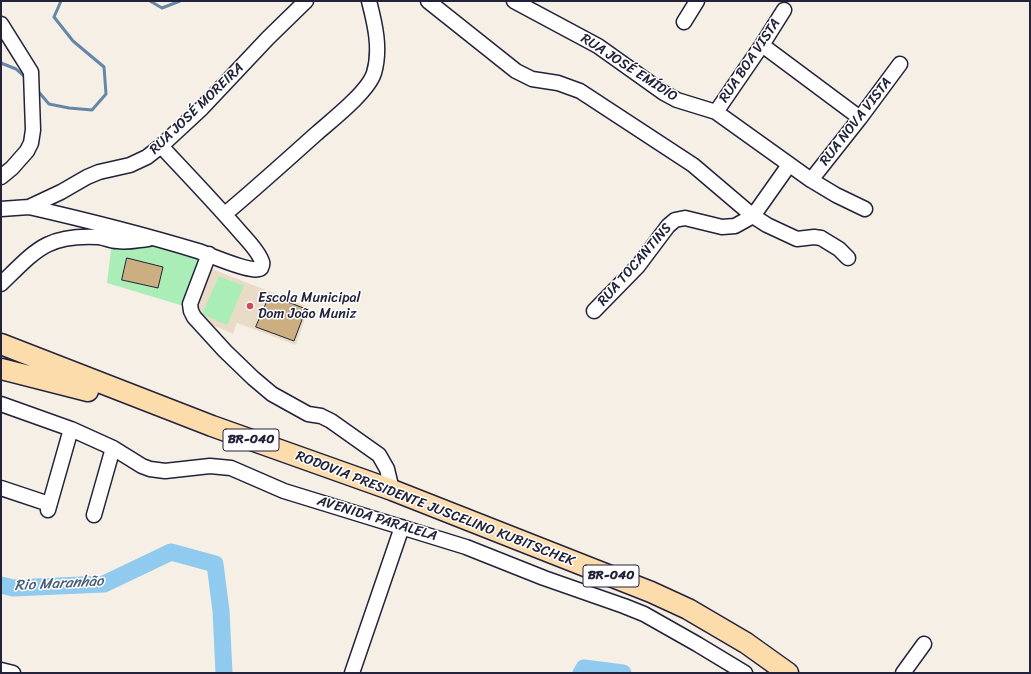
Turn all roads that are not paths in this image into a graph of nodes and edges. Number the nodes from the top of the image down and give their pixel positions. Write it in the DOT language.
graph roads {
  1 [pos="306,1"];
  2 [pos="369,1"];
  3 [pos="428,1"];
  4 [pos="514,1"];
  5 [pos="697,1"];
  6 [pos="532,6"];
  7 [pos="784,10"];
  8 [pos="684,22"];
  9 [pos="1,24"];
  10 [pos="762,46"];
  11 [pos="900,64"];
  12 [pos="716,112"];
  13 [pos="860,118"];
  14 [pos="161,146"];
  15 [pos="789,165"];
  16 [pos="1,177"];
  17 [pos="811,180"];
  18 [pos="29,207"];
  19 [pos="1,209"];
  20 [pos="865,209"];
  21 [pos="225,214"];
  22 [pos="753,216"];
  23 [pos="155,238"];
  24 [pos="209,254"];
  25 [pos="848,258"];
  26 [pos="1,284"];
  27 [pos="594,311"];
  28 [pos="1,344"];
  29 [pos="1,369"];
  30 [pos="126,392"];
  31 [pos="1,404"];
  32 [pos="71,429"];
  33 [pos="113,448"];
  34 [pos="1,488"];
  35 [pos="392,490"];
  36 [pos="94,515"];
  37 [pos="402,527"];
  38 [pos="924,644"];
  39 [pos="1,670"];
  40 [pos="13,673"];
  41 [pos="352,673"];
  42 [pos="745,673"];
  43 [pos="788,673"];
  44 [pos="903,673"];
  1 -- 14 [label="street, RUA JOSÉ MOREIRA"];
  2 -- 21 [label="street"];
  3 -- 22 [label="street"];
  4 -- 6 [label="street, RUA JOSÉ EMÍDIO"];
  5 -- 8 [label="street"];
  6 -- 12 [label="street, RUA JOSÉ EMÍDIO"];
  7 -- 10 [label="street, RUA BOA VISTA"];
  9 -- 16 [label="street"];
  10 -- 12 [label="street, RUA BOA VISTA"];
  10 -- 13 [label="street"];
  11 -- 13 [label="street, RUA NOVA VISTA"];
  12 -- 15 [label="street, RUA JOSÉ EMÍDIO"];
  13 -- 17 [label="street, RUA NOVA VISTA"];
  14 -- 18 [label="street, RUA JOSÉ MOREIRA"];
  14 -- 21 [label="street"];
  15 -- 17 [label="street, RUA JOSÉ EMÍDIO"];
  15 -- 22 [label="street, RUA TOCANTINS"];
  17 -- 20 [label="street, RUA JOSÉ EMÍDIO"];
  18 -- 19 [label="street, RUA JOSÉ MOREIRA"];
  18 -- 23 [label="street"];
  21 -- 24 [label="street"];
  22 -- 25 [label="street"];
  22 -- 27 [label="street, RUA TOCANTINS"];
  23 -- 24 [label="street"];
  23 -- 26 [label="street"];
  24 -- 35 [label="street"];
  28 -- 30 [label="highway, RODOVIA PRESIDENTE JUSCELINO KUBITSCHEK / BR-040"];
  29 -- 30 [label="highway"];
  30 -- 35 [label="highway, RODOVIA PRESIDENTE JUSCELINO KUBITSCHEK / BR-040"];
  31 -- 32 [label="street, AVENIDA PARALELA"];
  32 -- 33 [label="street, AVENIDA PARALELA"];
  32 -- 34 [label="street"];
  33 -- 36 [label="street"];
  33 -- 37 [label="street, AVENIDA PARALELA"];
  35 -- 43 [label="highway, RODOVIA PRESIDENTE JUSCELINO KUBITSCHEK / BR-040"];
  37 -- 41 [label="street"];
  37 -- 42 [label="street, AVENIDA PARALELA"];
  38 -- 44 [label="street"];
  39 -- 40 [label="street"];
}
